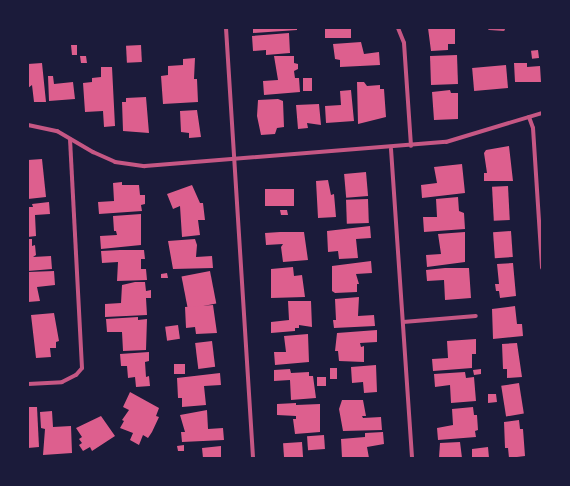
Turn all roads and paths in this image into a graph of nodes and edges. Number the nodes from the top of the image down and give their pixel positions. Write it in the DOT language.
graph roads {
  1 [pos="226,28"];
  2 [pos="398,28"];
  3 [pos="489,28"];
  4 [pos="504,30"];
  5 [pos="542,113"];
  6 [pos="529,117"];
  7 [pos="28,126"];
  8 [pos="70,139"];
  9 [pos="411,146"];
  10 [pos="391,149"];
  11 [pos="234,160"];
  12 [pos="542,268"];
  13 [pos="476,316"];
  14 [pos="403,322"];
  15 [pos="28,384"];
  16 [pos="253,458"];
  17 [pos="412,458"];
  1 -- 11 [label="street"];
  2 -- 9 [label="street"];
  3 -- 4 [label="lane"];
  5 -- 6 [label="street"];
  6 -- 9 [label="street"];
  6 -- 12 [label="street"];
  7 -- 8 [label="street"];
  8 -- 11 [label="street"];
  8 -- 15 [label="street"];
  9 -- 10 [label="street"];
  10 -- 11 [label="street"];
  10 -- 14 [label="street"];
  11 -- 16 [label="street"];
  13 -- 14 [label="street"];
  14 -- 17 [label="street"];
}
